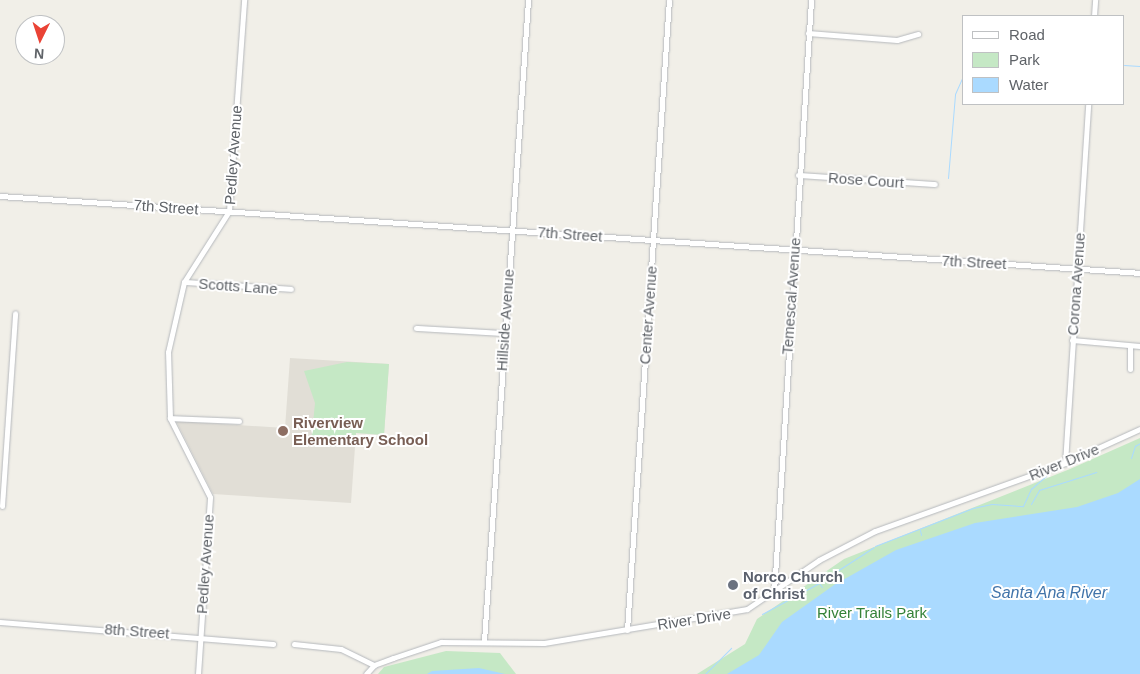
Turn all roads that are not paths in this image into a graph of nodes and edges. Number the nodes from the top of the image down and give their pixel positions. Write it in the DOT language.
graph roads {
  1 [pos="244,0"];
  2 [pos="528,0"];
  3 [pos="669,0"];
  4 [pos="810,0"];
  5 [pos="1095,0"];
  6 [pos="1094,15"];
  7 [pos="808,33"];
  8 [pos="918,34"];
  9 [pos="1088,105"];
  10 [pos="798,175"];
  11 [pos="935,184"];
  12 [pos="0,196"];
  13 [pos="229,211"];
  14 [pos="512,230"];
  15 [pos="653,240"];
  16 [pos="794,250"];
  17 [pos="1078,268"];
  18 [pos="1140,273"];
  19 [pos="184,282"];
  20 [pos="291,289"];
  21 [pos="15,313"];
  22 [pos="416,328"];
  23 [pos="504,333"];
  24 [pos="1072,340"];
  25 [pos="1130,346"];
  26 [pos="1140,346"];
  27 [pos="1130,369"];
  28 [pos="170,418"];
  29 [pos="239,421"];
  30 [pos="1140,429"];
  31 [pos="1065,463"];
  32 [pos="2,464"];
  33 [pos="2,506"];
  34 [pos="774,592"];
  35 [pos="0,622"];
  36 [pos="627,630"];
  37 [pos="200,637"];
  38 [pos="484,641"];
  39 [pos="273,644"];
  40 [pos="294,644"];
  41 [pos="374,666"];
  42 [pos="198,674"];
  43 [pos="366,674"];
  1 -- 13 [label="street, Pedley Avenue"];
  2 -- 14 [label="street, Hillside Avenue"];
  3 -- 15 [label="street, Center Avenue"];
  4 -- 7 [label="street, Temescal Avenue"];
  5 -- 6 [label="street"];
  7 -- 8 [label="street"];
  7 -- 10 [label="street, Temescal Avenue"];
  9 -- 17 [label="street, Corona Avenue"];
  10 -- 11 [label="street, Rose Court"];
  10 -- 16 [label="street, Temescal Avenue"];
  12 -- 13 [label="street, 7th Street"];
  13 -- 14 [label="street, 7th Street"];
  13 -- 19 [label="street, Pedley Avenue"];
  14 -- 15 [label="street, 7th Street"];
  14 -- 23 [label="street, Hillside Avenue"];
  15 -- 16 [label="street, 7th Street"];
  15 -- 36 [label="street, Center Avenue"];
  16 -- 17 [label="street, 7th Street"];
  16 -- 34 [label="street, Temescal Avenue"];
  17 -- 18 [label="street, 7th Street"];
  17 -- 24 [label="street, Corona Avenue"];
  19 -- 20 [label="street, Scotts Lane"];
  19 -- 28 [label="street, Pedley Avenue"];
  21 -- 32 [label="street"];
  22 -- 23 [label="street"];
  23 -- 38 [label="street, Hillside Avenue"];
  24 -- 25 [label="street"];
  24 -- 31 [label="street, Corona Avenue"];
  25 -- 26 [label="street"];
  25 -- 27 [label="street"];
  28 -- 29 [label="street"];
  28 -- 37 [label="street, Pedley Avenue"];
  30 -- 31 [label="street, River Drive"];
  31 -- 34 [label="street, River Drive"];
  32 -- 33 [label="street"];
  34 -- 36 [label="street, River Drive"];
  35 -- 37 [label="street, 8th Street"];
  36 -- 38 [label="street, River Drive"];
  37 -- 39 [label="street, 8th Street"];
  37 -- 42 [label="street, Pedley Avenue"];
  38 -- 41 [label="street, River Drive"];
  40 -- 41 [label="street"];
  41 -- 43 [label="street, River Drive"];
}
